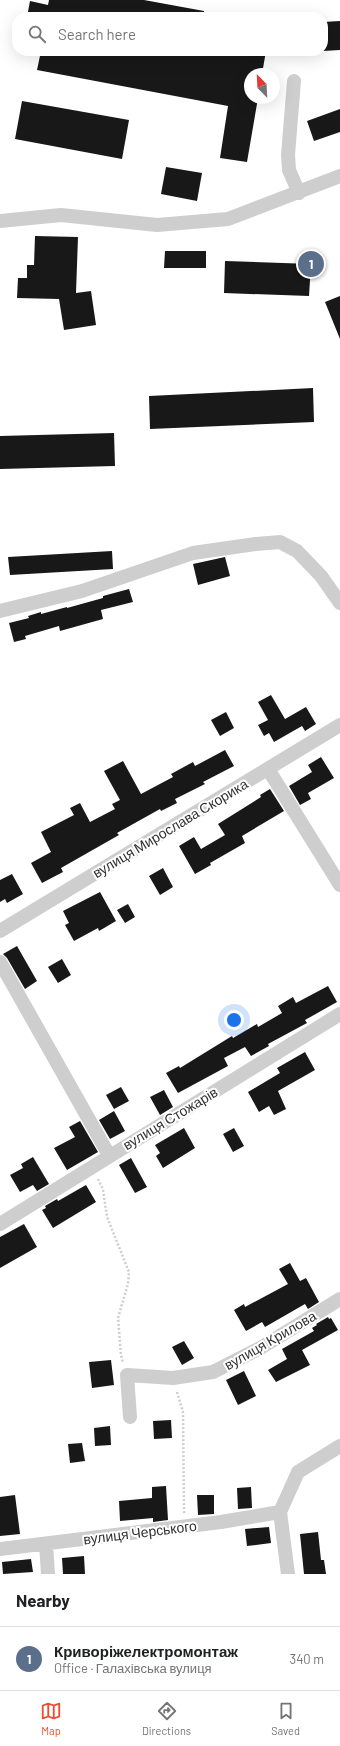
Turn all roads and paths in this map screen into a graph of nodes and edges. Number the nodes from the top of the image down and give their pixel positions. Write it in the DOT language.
graph roads {
  1 [pos="294,81"];
  2 [pos="340,176"];
  3 [pos="299,193"];
  4 [pos="0,222"];
  5 [pos="340,603"];
  6 [pos="0,611"];
  7 [pos="340,725"];
  8 [pos="268,769"];
  9 [pos="340,885"];
  10 [pos="0,931"];
  11 [pos="0,962"];
  12 [pos="340,1014"];
  13 [pos="109,1155"];
  14 [pos="91,1166"];
  15 [pos="0,1224"];
  16 [pos="340,1299"];
  17 [pos="126,1375"];
  18 [pos="173,1378"];
  19 [pos="130,1417"];
  20 [pos="340,1446"];
  21 [pos="280,1512"];
  22 [pos="184,1526"];
  23 [pos="46,1544"];
  24 [pos="0,1549"];
  25 [pos="48,1574"];
  26 [pos="288,1574"];
  1 -- 3 [label="street"];
  2 -- 3 [label="street"];
  3 -- 4 [label="street"];
  5 -- 6 [label="street"];
  7 -- 8 [label="street, вулиця Мирослава Скорика"];
  8 -- 9 [label="street"];
  8 -- 10 [label="street, вулиця Мирослава Скорика"];
  11 -- 13 [label="street"];
  12 -- 13 [label="street, вулиця Стожарів"];
  13 -- 14 [label="street, вулиця Стожарів"];
  14 -- 15 [label="street, вулиця Стожарів"];
  14 -- 17 [label="path"];
  16 -- 18 [label="street, вулиця Крилова"];
  17 -- 18 [label="street, вулиця Крилова"];
  17 -- 19 [label="street"];
  18 -- 22 [label="path"];
  20 -- 21 [label="street"];
  21 -- 22 [label="street, вулиця Черського"];
  21 -- 26 [label="street"];
  22 -- 23 [label="street, вулиця Черського"];
  23 -- 24 [label="street, вулиця Черського"];
  23 -- 25 [label="street"];
}
